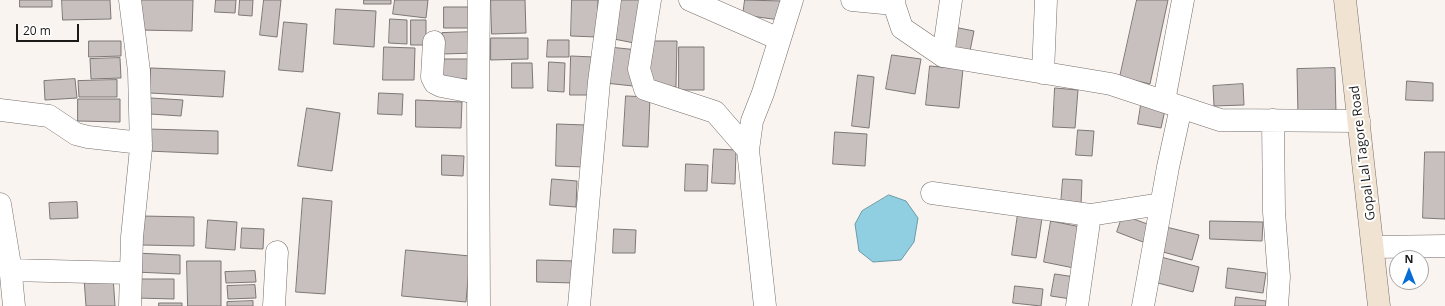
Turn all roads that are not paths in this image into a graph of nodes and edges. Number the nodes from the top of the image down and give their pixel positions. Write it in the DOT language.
graph roads {
  1 [pos="130,0"];
  2 [pos="479,0"];
  3 [pos="610,0"];
  4 [pos="650,0"];
  5 [pos="690,0"];
  6 [pos="792,0"];
  7 [pos="852,0"];
  8 [pos="951,0"];
  9 [pos="1046,0"];
  10 [pos="1183,0"];
  11 [pos="1345,0"];
  12 [pos="894,2"];
  13 [pos="779,39"];
  14 [pos="434,42"];
  15 [pos="943,56"];
  16 [pos="1043,73"];
  17 [pos="478,93"];
  18 [pos="1173,104"];
  19 [pos="0,110"];
  20 [pos="1273,120"];
  21 [pos="1359,121"];
  22 [pos="140,143"];
  23 [pos="749,160"];
  24 [pos="932,193"];
  25 [pos="0,204"];
  26 [pos="1161,204"];
  27 [pos="1090,215"];
  28 [pos="1445,246"];
  29 [pos="1374,247"];
  30 [pos="277,252"];
  31 [pos="10,270"];
  32 [pos="131,273"];
  33 [pos="14,306"];
  34 [pos="130,306"];
  35 [pos="274,306"];
  36 [pos="479,306"];
  37 [pos="579,306"];
  38 [pos="765,306"];
  39 [pos="1077,306"];
  40 [pos="1143,306"];
  41 [pos="1277,306"];
  42 [pos="1379,306"];
  1 -- 22 [label="street"];
  2 -- 17 [label="street"];
  3 -- 37 [label="street"];
  4 -- 23 [label="street"];
  5 -- 13 [label="street"];
  6 -- 13 [label="street"];
  7 -- 12 [label="street"];
  8 -- 15 [label="street"];
  9 -- 16 [label="street"];
  10 -- 18 [label="street"];
  11 -- 21 [label="street, Gopal Lal Tagore Road"];
  12 -- 15 [label="street"];
  13 -- 23 [label="street"];
  14 -- 17 [label="street"];
  15 -- 16 [label="street"];
  16 -- 18 [label="street"];
  17 -- 36 [label="street"];
  18 -- 20 [label="street"];
  18 -- 26 [label="street"];
  19 -- 22 [label="street"];
  20 -- 21 [label="street"];
  20 -- 41 [label="street"];
  21 -- 29 [label="street, Gopal Lal Tagore Road"];
  22 -- 32 [label="street"];
  23 -- 38 [label="street"];
  24 -- 27 [label="street"];
  25 -- 31 [label="street"];
  26 -- 27 [label="street"];
  26 -- 40 [label="street"];
  27 -- 39 [label="street"];
  28 -- 29 [label="street"];
  29 -- 42 [label="street, Gopal Lal Tagore Road"];
  30 -- 35 [label="street"];
  31 -- 32 [label="street"];
  31 -- 33 [label="street"];
  32 -- 34 [label="street"];
}
